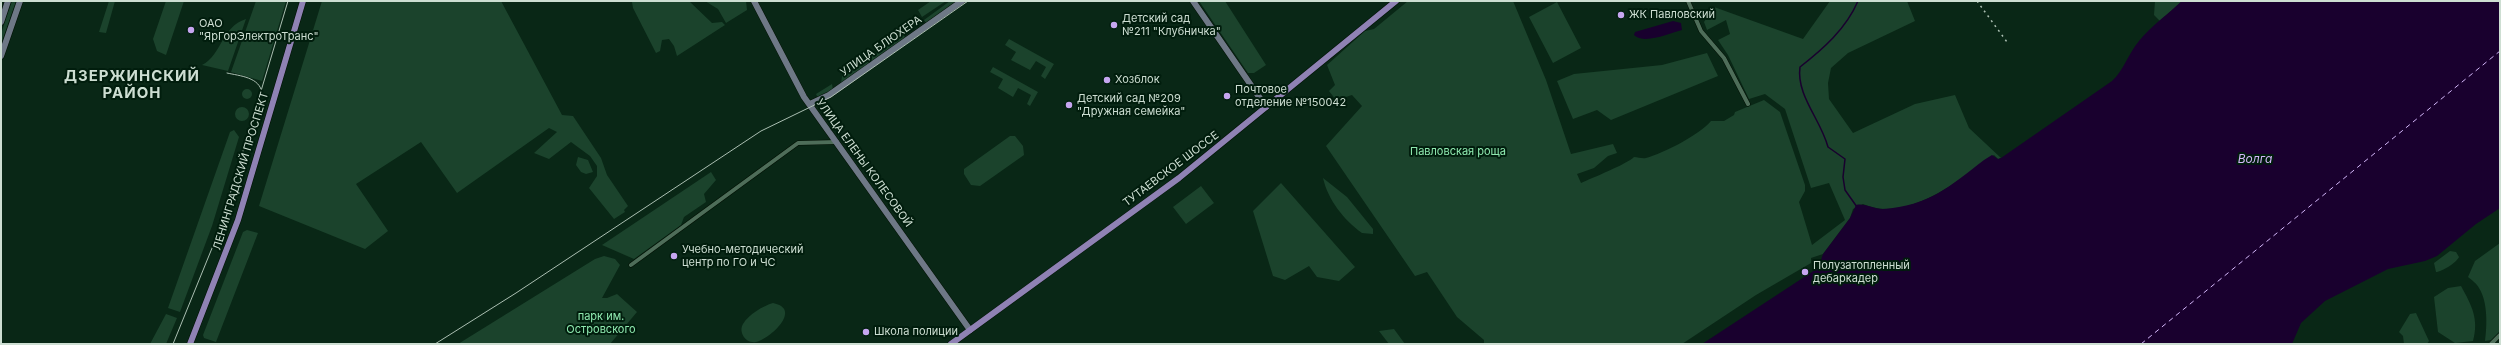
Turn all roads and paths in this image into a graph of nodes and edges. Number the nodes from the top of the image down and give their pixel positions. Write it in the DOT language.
graph roads {
  1 [pos="8,1"];
  2 [pos="20,1"];
  3 [pos="303,1"];
  4 [pos="754,1"];
  5 [pos="962,1"];
  6 [pos="1193,1"];
  7 [pos="1396,1"];
  8 [pos="1688,1"];
  9 [pos="1,22"];
  10 [pos="1,56"];
  11 [pos="810,104"];
  12 [pos="1748,104"];
  13 [pos="1266,107"];
  14 [pos="837,142"];
  15 [pos="631,264"];
  16 [pos="970,330"];
  17 [pos="2500,335"];
  18 [pos="190,344"];
  19 [pos="951,344"];
  20 [pos="2491,344"];
  1 -- 9 [label="street"];
  2 -- 10 [label="street"];
  3 -- 18 [label="main road, ЛЕНИНГРАДСКИЙ ПРОСПЕКТ"];
  4 -- 11 [label="street, УЛИЦА ЕЛЕНЫ КОЛЕСОВОЙ"];
  5 -- 11 [label="street, УЛИЦА БЛЮХЕРА"];
  6 -- 13 [label="street"];
  7 -- 13 [label="main road, ТУТАЕВСКОЕ ШОССЕ"];
  8 -- 12 [label="street"];
  11 -- 14 [label="street, УЛИЦА ЕЛЕНЫ КОЛЕСОВОЙ"];
  13 -- 16 [label="main road, ТУТАЕВСКОЕ ШОССЕ"];
  14 -- 15 [label="street"];
  14 -- 16 [label="street, УЛИЦА ЕЛЕНЫ КОЛЕСОВОЙ"];
  16 -- 19 [label="main road, ТУТАЕВСКОЕ ШОССЕ"];
  17 -- 20 [label="street"];
}
